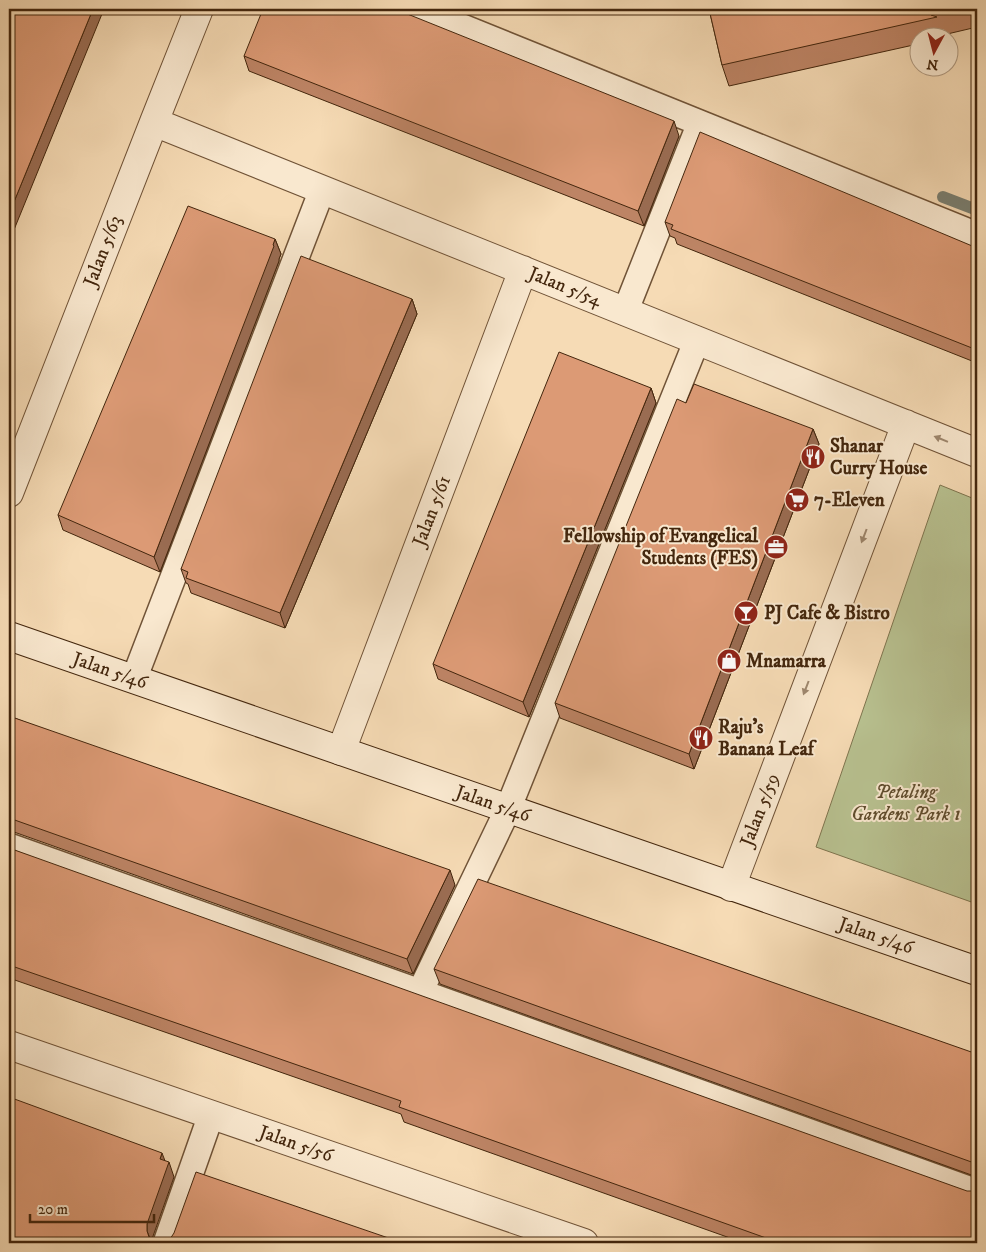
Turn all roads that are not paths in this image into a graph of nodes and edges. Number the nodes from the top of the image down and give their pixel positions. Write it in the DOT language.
graph roads {
  1 [pos="200,9"];
  2 [pos="418,9"];
  3 [pos="154,122"];
  4 [pos="700,123"];
  5 [pos="322,190"];
  6 [pos="977,234"];
  7 [pos="523,270"];
  8 [pos="625,312"];
  9 [pos="697,340"];
  10 [pos="906,424"];
  11 [pos="977,453"];
  12 [pos="9,493"];
  13 [pos="9,636"];
  14 [pos="134,679"];
  15 [pos="341,751"];
  16 [pos="508,809"];
  17 [pos="9,846"];
  18 [pos="731,887"];
  19 [pos="977,971"];
  20 [pos="420,992"];
  21 [pos="9,1045"];
  22 [pos="211,1115"];
  23 [pos="977,1192"];
  24 [pos="166,1243"];
  25 [pos="584,1243"];
  1 -- 3 [label="street, Jalan 5/63"];
  2 -- 4 [label="lane"];
  3 -- 5 [label="street, Jalan 5/54"];
  3 -- 12 [label="street, Jalan 5/63"];
  4 -- 6 [label="lane"];
  4 -- 8 [label="lane"];
  5 -- 7 [label="street, Jalan 5/54"];
  5 -- 14 [label="lane"];
  7 -- 8 [label="street, Jalan 5/54"];
  7 -- 15 [label="street, Jalan 5/61"];
  8 -- 9 [label="street, Jalan 5/54"];
  9 -- 10 [label="street, Jalan 5/54"];
  9 -- 16 [label="lane"];
  11 -- 10 [label="street, Jalan 5/54, one-way"];
  10 -- 18 [label="street, Jalan 5/59, one-way"];
  13 -- 14 [label="street, Jalan 5/46"];
  14 -- 15 [label="street, Jalan 5/46"];
  15 -- 16 [label="street, Jalan 5/46"];
  16 -- 18 [label="street, Jalan 5/46"];
  16 -- 20 [label="lane"];
  17 -- 20 [label="lane"];
  18 -- 19 [label="street, Jalan 5/46"];
  20 -- 23 [label="lane"];
  21 -- 22 [label="street, Jalan 5/56"];
  22 -- 24 [label="lane"];
  22 -- 25 [label="street, Jalan 5/56"];
}
